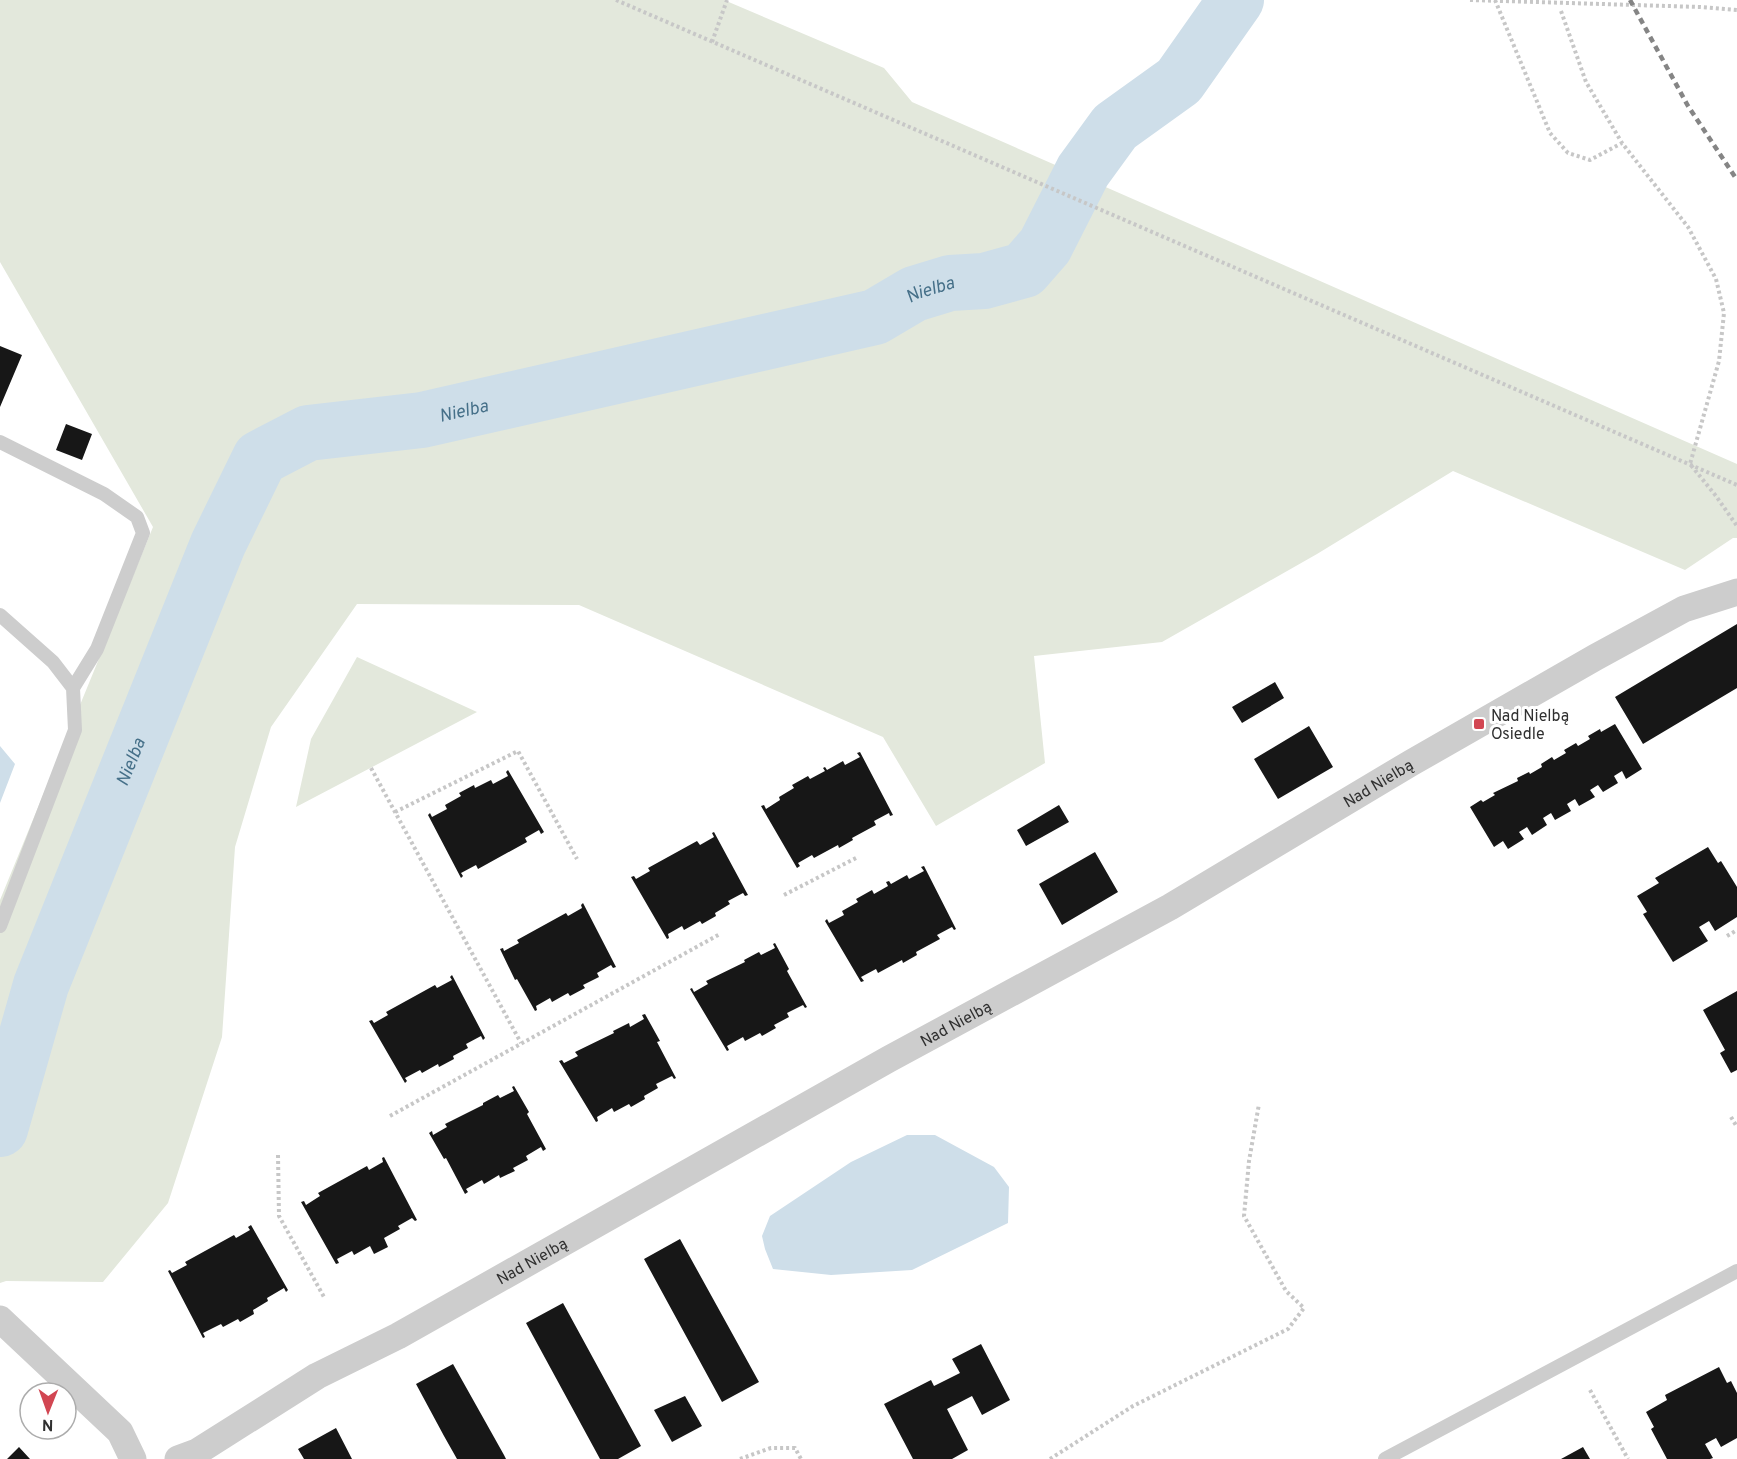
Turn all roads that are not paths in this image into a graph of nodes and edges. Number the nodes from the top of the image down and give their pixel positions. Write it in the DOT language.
graph roads {
  1 [pos="0,442"];
  2 [pos="1737,591"];
  3 [pos="0,615"];
  4 [pos="73,688"];
  5 [pos="0,926"];
  6 [pos="1737,1271"];
  7 [pos="0,1318"];
  8 [pos="133,1459"];
  9 [pos="178,1459"];
  10 [pos="1385,1459"];
  1 -- 4 [label="lane"];
  2 -- 9 [label="street, Nad Nielbą"];
  3 -- 4 [label="lane"];
  4 -- 5 [label="lane"];
  6 -- 10 [label="lane"];
  7 -- 8 [label="street"];
}
